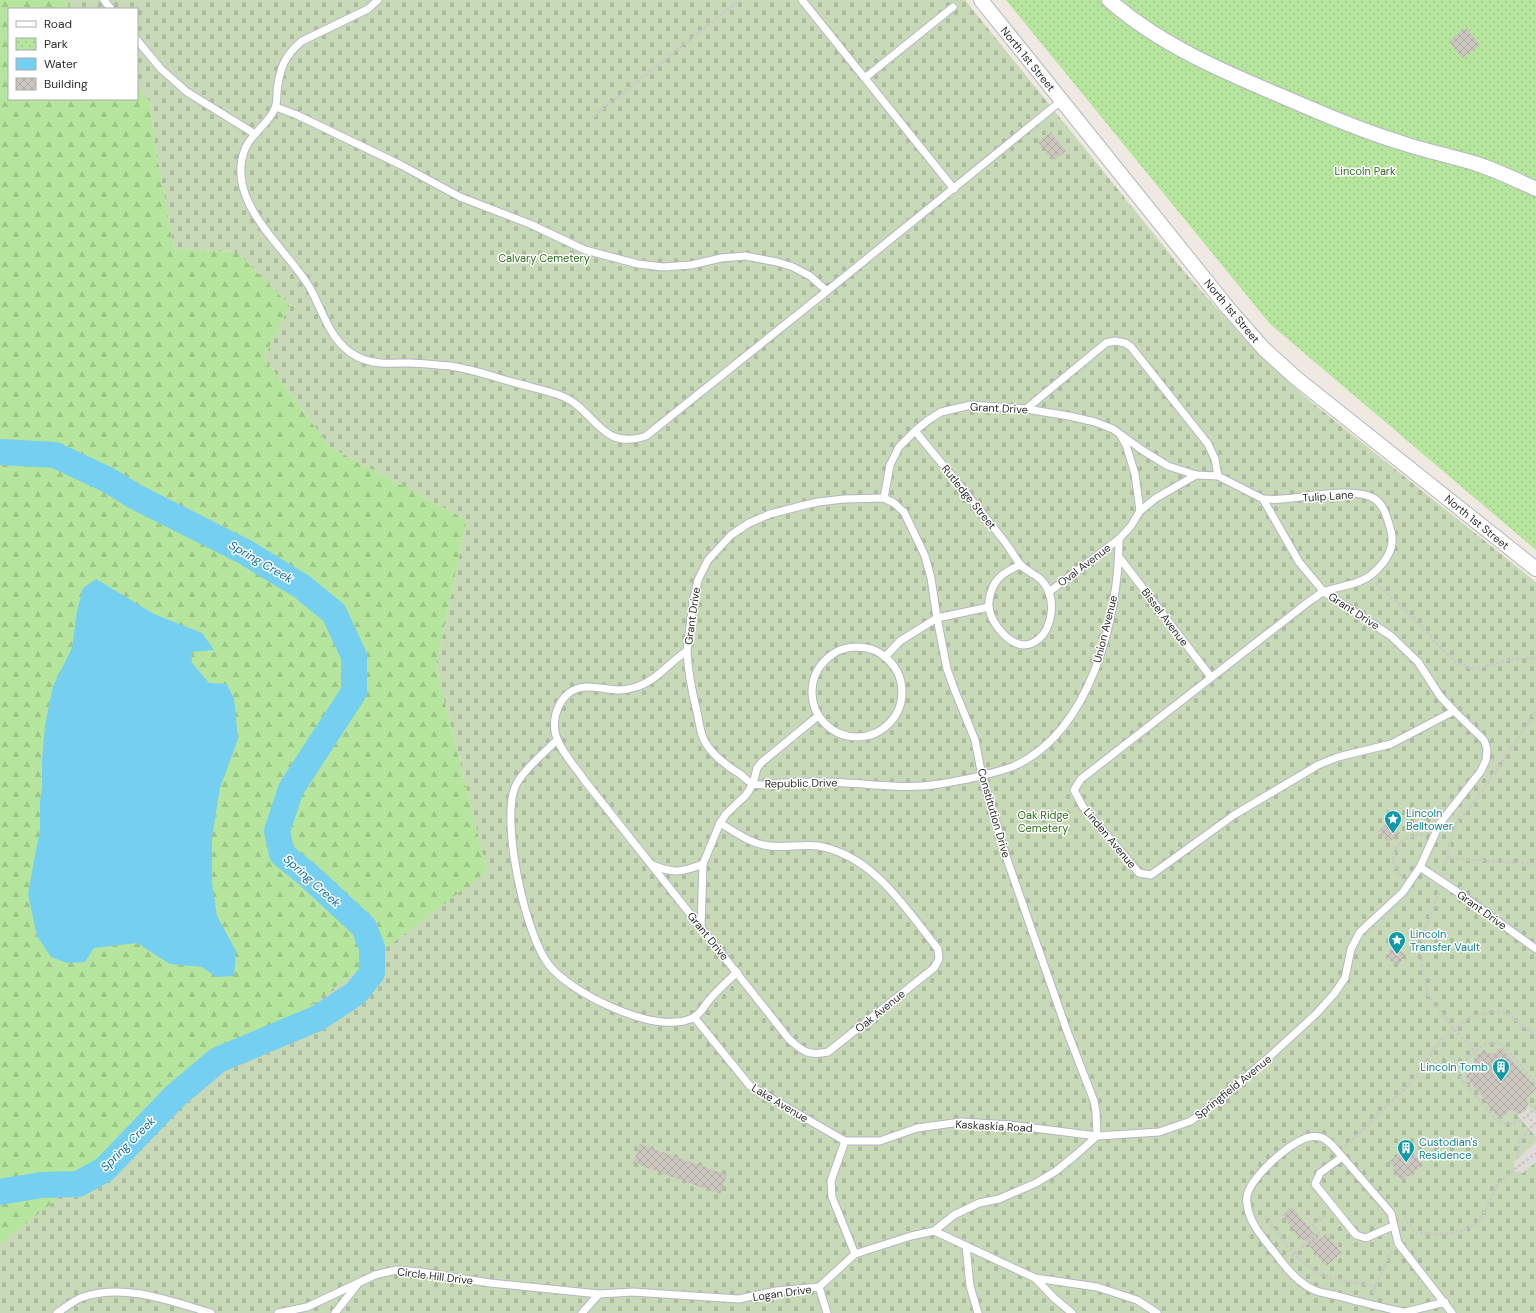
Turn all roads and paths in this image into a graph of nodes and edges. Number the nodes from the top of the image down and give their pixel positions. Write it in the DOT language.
graph roads {
  1 [pos="104,0"];
  2 [pos="378,0"];
  3 [pos="740,0"];
  4 [pos="802,0"];
  5 [pos="981,0"];
  6 [pos="1109,0"];
  7 [pos="953,7"];
  8 [pos="110,8"];
  9 [pos="138,41"];
  10 [pos="866,78"];
  11 [pos="1061,101"];
  12 [pos="276,107"];
  13 [pos="594,116"];
  14 [pos="255,134"];
  15 [pos="954,189"];
  16 [pos="1536,189"];
  17 [pos="827,291"];
  18 [pos="1026,409"];
  19 [pos="915,431"];
  20 [pos="1121,436"];
  21 [pos="1196,475"];
  22 [pos="1218,476"];
  23 [pos="884,498"];
  24 [pos="1263,499"];
  25 [pos="1140,511"];
  26 [pos="1119,539"];
  27 [pos="1119,557"];
  28 [pos="1020,565"];
  29 [pos="1536,569"];
  30 [pos="1369,576"];
  31 [pos="1049,592"];
  32 [pos="1324,592"];
  33 [pos="989,607"];
  34 [pos="937,618"];
  35 [pos="687,651"];
  36 [pos="885,657"];
  37 [pos="1536,658"];
  38 [pos="1211,677"];
  39 [pos="1454,711"];
  40 [pos="1536,712"];
  41 [pos="818,716"];
  42 [pos="557,740"];
  43 [pos="982,776"];
  44 [pos="753,784"];
  45 [pos="720,823"];
  46 [pos="1434,836"];
  47 [pos="1447,856"];
  48 [pos="651,864"];
  49 [pos="703,864"];
  50 [pos="1536,864"];
  51 [pos="1444,866"];
  52 [pos="1420,867"];
  53 [pos="1409,883"];
  54 [pos="1439,892"];
  55 [pos="701,928"];
  56 [pos="1536,949"];
  57 [pos="737,972"];
  58 [pos="694,1017"];
  59 [pos="1454,1029"];
  60 [pos="1536,1036"];
  61 [pos="1475,1051"];
  62 [pos="816,1055"];
  63 [pos="1536,1084"];
  64 [pos="1536,1107"];
  65 [pos="1527,1115"];
  66 [pos="1535,1125"];
  67 [pos="1097,1136"];
  68 [pos="845,1141"];
  69 [pos="1352,1151"];
  70 [pos="1536,1153"];
  71 [pos="1342,1158"];
  72 [pos="1518,1159"];
  73 [pos="1335,1209"];
  74 [pos="1403,1215"];
  75 [pos="1265,1217"];
  76 [pos="1393,1226"];
  77 [pos="934,1231"];
  78 [pos="1398,1243"];
  79 [pos="966,1246"];
  80 [pos="1294,1253"];
  81 [pos="855,1254"];
  82 [pos="1285,1266"];
  83 [pos="1035,1278"];
  84 [pos="359,1283"];
  85 [pos="1376,1286"];
  86 [pos="819,1287"];
  87 [pos="599,1294"];
  88 [pos="1445,1302"];
  89 [pos="1372,1305"];
  90 [pos="57,1313"];
  91 [pos="211,1313"];
  92 [pos="278,1313"];
  93 [pos="335,1313"];
  94 [pos="582,1313"];
  95 [pos="827,1313"];
  96 [pos="978,1313"];
  97 [pos="1072,1313"];
  98 [pos="1157,1313"];
  99 [pos="1452,1313"];
  1 -- 8 [label="lane"];
  2 -- 12 [label="lane"];
  3 -- 13 [label="path"];
  4 -- 10 [label="lane"];
  5 -- 11 [label="street, North 1st Street"];
  6 -- 16 [label="street"];
  7 -- 10 [label="lane"];
  9 -- 14 [label="lane"];
  10 -- 15 [label="lane"];
  11 -- 15 [label="lane"];
  11 -- 29 [label="street, North 1st Street"];
  12 -- 14 [label="lane"];
  12 -- 17 [label="lane"];
  14 -- 17 [label="lane"];
  15 -- 17 [label="lane"];
  18 -- 19 [label="lane, Grant Drive"];
  18 -- 20 [label="lane, Grant Drive"];
  18 -- 22 [label="lane"];
  19 -- 23 [label="lane, Grant Drive"];
  19 -- 28 [label="lane, Rutledge Street"];
  20 -- 21 [label="lane, Grant Drive"];
  20 -- 25 [label="lane"];
  21 -- 22 [label="lane, Grant Drive"];
  21 -- 25 [label="lane"];
  22 -- 24 [label="lane, Grant Drive"];
  23 -- 34 [label="lane, Constitution Drive"];
  23 -- 35 [label="lane, Grant Drive"];
  24 -- 30 [label="lane, Tulip Lane"];
  24 -- 32 [label="lane, Grant Drive"];
  25 -- 26 [label="lane"];
  26 -- 27 [label="lane, Union Avenue"];
  26 -- 31 [label="lane, Oval Avenue"];
  27 -- 38 [label="lane, Bissel Avenue"];
  27 -- 43 [label="lane, Union Avenue"];
  28 -- 31 [label="lane, Oval Avenue"];
  28 -- 33 [label="lane"];
  30 -- 32 [label="lane, Tulip Lane"];
  30 -- 37 [label="path"];
  31 -- 33 [label="lane, Oval Avenue"];
  32 -- 38 [label="lane, Linden Avenue"];
  32 -- 39 [label="lane, Grant Drive"];
  33 -- 34 [label="lane"];
  34 -- 36 [label="lane"];
  34 -- 43 [label="lane, Constitution Drive"];
  35 -- 42 [label="lane, Grant Drive"];
  35 -- 44 [label="lane, Republic Drive"];
  36 -- 41 [label="lane"];
  36 -- 41 [label="lane"];
  38 -- 39 [label="lane, Linden Avenue"];
  39 -- 46 [label="lane, Grant Drive"];
  40 -- 47 [label="path"];
  41 -- 44 [label="lane"];
  42 -- 48 [label="lane, Grant Drive"];
  42 -- 58 [label="lane"];
  43 -- 44 [label="lane, Republic Drive"];
  43 -- 67 [label="lane, Constitution Drive"];
  44 -- 45 [label="lane"];
  45 -- 49 [label="lane"];
  45 -- 62 [label="lane, Oak Avenue"];
  46 -- 52 [label="lane, Grant Drive"];
  46 -- 53 [label="path"];
  47 -- 50 [label="path"];
  47 -- 51 [label="path"];
  48 -- 49 [label="lane"];
  48 -- 55 [label="lane, Grant Drive"];
  49 -- 55 [label="lane"];
  52 -- 53 [label="lane, Springfield Avenue"];
  52 -- 56 [label="lane, Grant Drive"];
  53 -- 67 [label="lane, Springfield Avenue"];
  54 -- 59 [label="path"];
  55 -- 57 [label="lane, Grant Drive"];
  57 -- 58 [label="lane"];
  57 -- 62 [label="lane, Grant Drive"];
  58 -- 68 [label="lane, Lake Avenue"];
  59 -- 60 [label="path"];
  59 -- 61 [label="path"];
  59 -- 69 [label="path"];
  61 -- 63 [label="path"];
  61 -- 65 [label="path"];
  64 -- 65 [label="path"];
  65 -- 66 [label="path"];
  66 -- 72 [label="path"];
  67 -- 68 [label="lane, Kaskaskia Road"];
  67 -- 77 [label="lane"];
  68 -- 81 [label="lane"];
  70 -- 74 [label="path"];
  71 -- 73 [label="lane"];
  71 -- 76 [label="lane"];
  71 -- 82 [label="lane"];
  73 -- 76 [label="lane"];
  73 -- 80 [label="path"];
  75 -- 80 [label="path"];
  76 -- 78 [label="lane"];
  77 -- 79 [label="lane"];
  77 -- 81 [label="lane, Logan Drive"];
  78 -- 85 [label="path"];
  78 -- 88 [label="lane"];
  79 -- 83 [label="lane"];
  79 -- 96 [label="lane"];
  80 -- 82 [label="path"];
  80 -- 85 [label="path"];
  81 -- 86 [label="lane, Logan Drive"];
  82 -- 89 [label="lane"];
  83 -- 97 [label="lane"];
  83 -- 98 [label="lane"];
  84 -- 87 [label="lane, Circle Hill Drive"];
  84 -- 92 [label="lane, Circle Hill Drive"];
  84 -- 93 [label="lane"];
  85 -- 89 [label="path"];
  86 -- 87 [label="lane, Logan Drive"];
  86 -- 95 [label="lane"];
  87 -- 94 [label="lane"];
  88 -- 89 [label="lane"];
  88 -- 99 [label="lane"];
  90 -- 91 [label="lane"];
}
